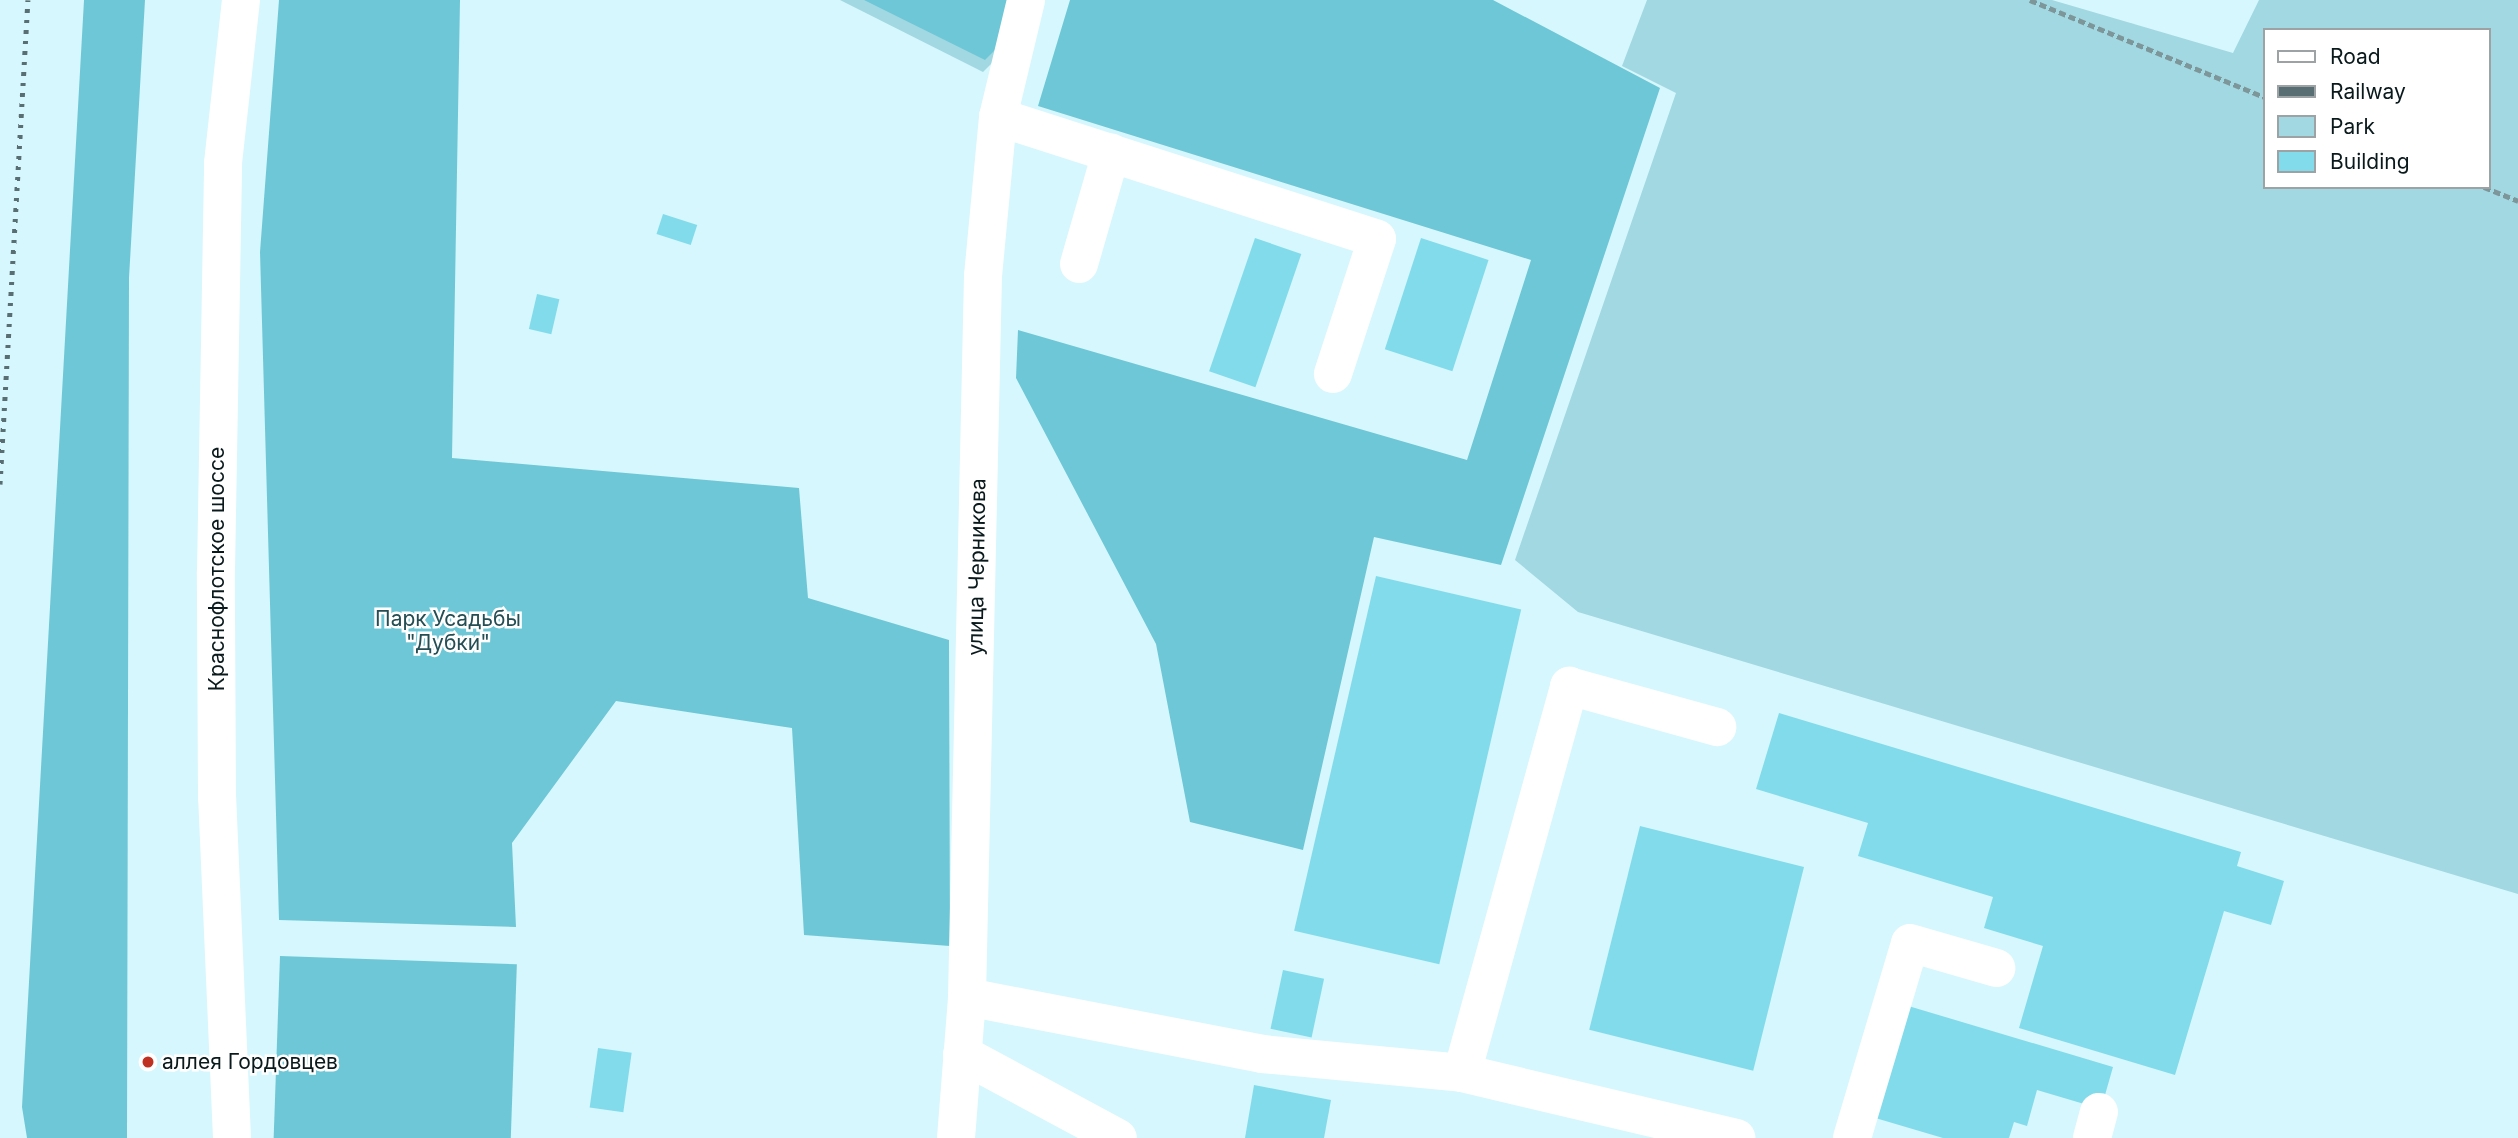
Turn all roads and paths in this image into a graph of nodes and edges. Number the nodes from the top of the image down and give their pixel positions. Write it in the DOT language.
graph roads {
  1 [pos="241,0"];
  2 [pos="1026,0"];
  3 [pos="2030,0"];
  4 [pos="2262,96"];
  5 [pos="998,117"];
  6 [pos="1111,153"];
  7 [pos="2489,189"];
  8 [pos="2518,201"];
  9 [pos="1079,264"];
  10 [pos="1333,374"];
  11 [pos="1717,727"];
  12 [pos="1996,968"];
  13 [pos="967,997"];
  14 [pos="962,1054"];
  15 [pos="1462,1073"];
  16 [pos="232,1138"];
  17 [pos="956,1138"];
  18 [pos="1118,1138"];
  19 [pos="1736,1138"];
  20 [pos="1852,1138"];
  1 -- 16 [label="street, Краснофлотское шоссе"];
  2 -- 5 [label="street, улица Черникова"];
  3 -- 4 [label="path"];
  5 -- 6 [label="street"];
  5 -- 13 [label="street, улица Черникова"];
  6 -- 9 [label="street"];
  6 -- 10 [label="street"];
  7 -- 8 [label="path"];
  11 -- 15 [label="street"];
  12 -- 20 [label="street"];
  13 -- 14 [label="street, улица Черникова"];
  13 -- 15 [label="street"];
  14 -- 17 [label="street, улица Черникова"];
  14 -- 18 [label="street"];
  15 -- 19 [label="street"];
}
